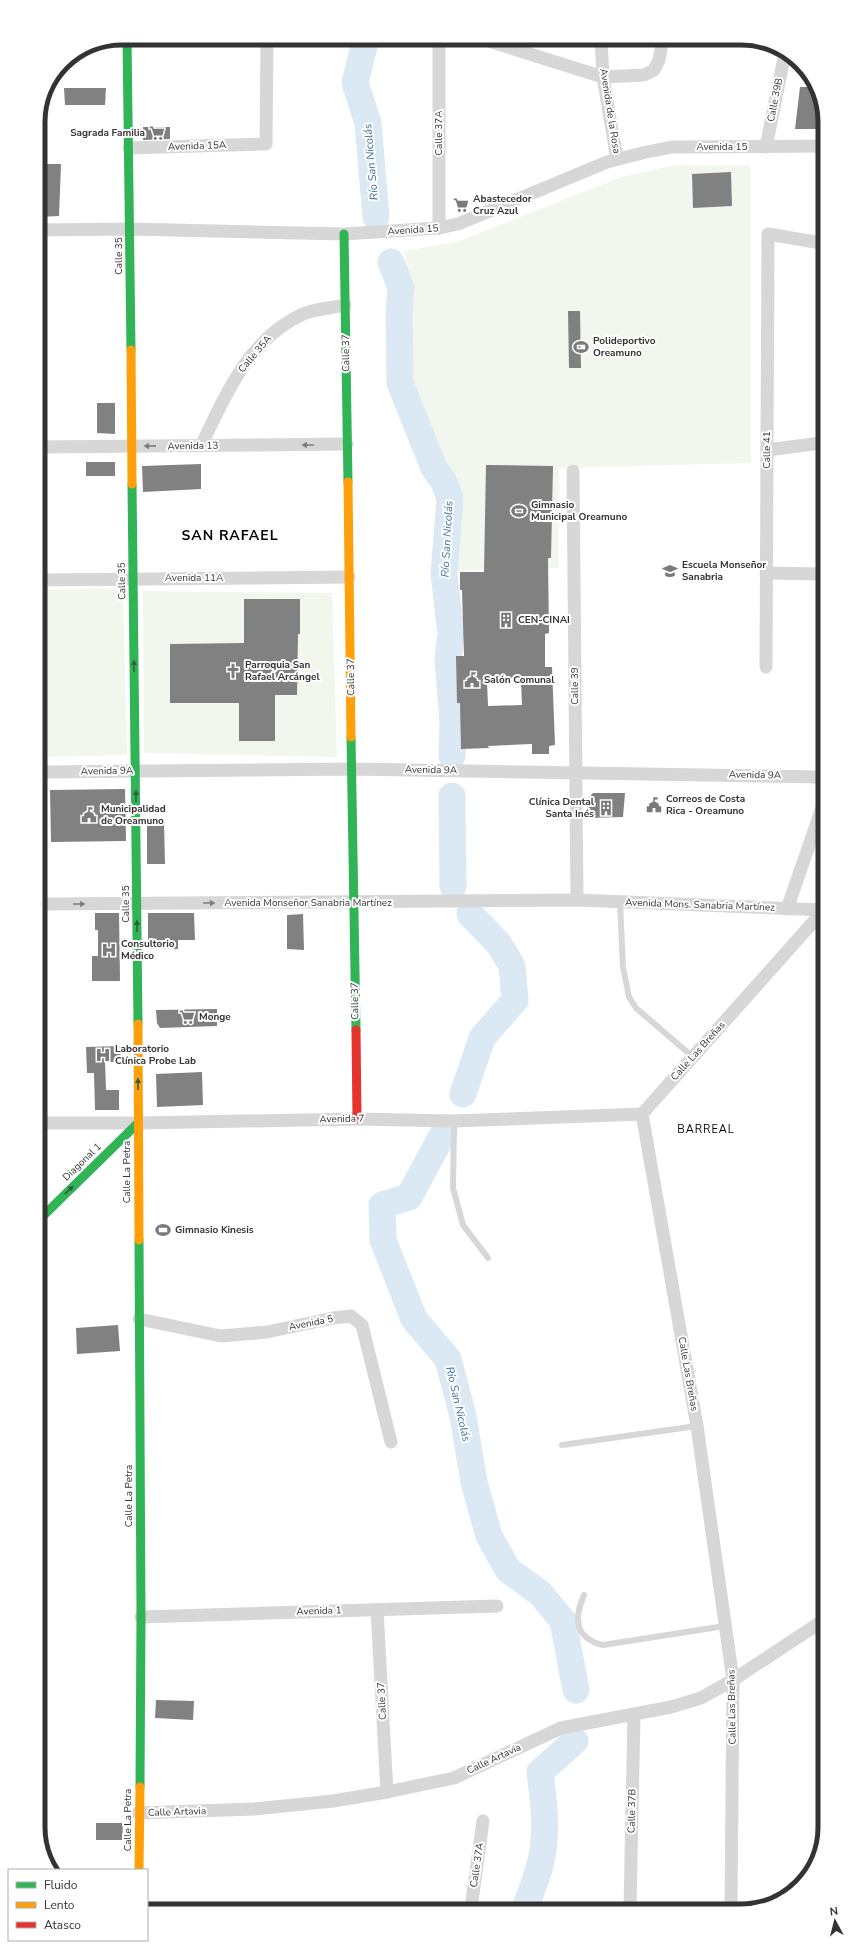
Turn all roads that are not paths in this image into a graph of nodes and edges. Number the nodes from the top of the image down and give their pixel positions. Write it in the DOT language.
graph roads {
  1 [pos="127,45"];
  2 [pos="267,45"];
  3 [pos="439,45"];
  4 [pos="501,45"];
  5 [pos="601,45"];
  6 [pos="662,45"];
  7 [pos="784,58"];
  8 [pos="603,77"];
  9 [pos="818,146"];
  10 [pos="766,147"];
  11 [pos="129,148"];
  12 [pos="617,159"];
  13 [pos="439,228"];
  14 [pos="130,229"];
  15 [pos="45,230"];
  16 [pos="344,234"];
  17 [pos="818,242"];
  18 [pos="346,305"];
  19 [pos="818,443"];
  20 [pos="347,444"];
  21 [pos="130,446"];
  22 [pos="201,446"];
  23 [pos="45,447"];
  24 [pos="767,450"];
  25 [pos="574,472"];
  26 [pos="766,573"];
  27 [pos="818,574"];
  28 [pos="349,577"];
  29 [pos="133,579"];
  30 [pos="45,580"];
  31 [pos="766,667"];
  32 [pos="352,769"];
  33 [pos="136,770"];
  34 [pos="45,772"];
  35 [pos="575,772"];
  36 [pos="818,777"];
  37 [pos="818,820"];
  38 [pos="577,900"];
  39 [pos="620,902"];
  40 [pos="354,903"];
  41 [pos="45,904"];
  42 [pos="137,904"];
  43 [pos="787,909"];
  44 [pos="818,911"];
  45 [pos="818,917"];
  46 [pos="693,1057"];
  47 [pos="642,1114"];
  48 [pos="357,1119"];
  49 [pos="454,1121"];
  50 [pos="45,1122"];
  51 [pos="138,1123"];
  52 [pos="45,1214"];
  53 [pos="488,1258"];
  54 [pos="139,1319"];
  55 [pos="697,1426"];
  56 [pos="391,1442"];
  57 [pos="562,1445"];
  58 [pos="584,1595"];
  59 [pos="497,1606"];
  60 [pos="377,1610"];
  61 [pos="140,1616"];
  62 [pos="818,1624"];
  63 [pos="725,1626"];
  64 [pos="733,1680"];
  65 [pos="634,1715"];
  66 [pos="387,1792"];
  67 [pos="138,1813"];
  68 [pos="483,1821"];
  69 [pos="139,1869"];
  70 [pos="473,1904"];
  71 [pos="630,1904"];
  72 [pos="731,1904"];
  1 -- 11 [label="street, Calle 35"];
  2 -- 11 [label="street, Avenida 15A"];
  3 -- 13 [label="street, Calle 37A"];
  4 -- 8 [label="street"];
  5 -- 8 [label="street, Avenida de la Rosa"];
  6 -- 8 [label="street"];
  7 -- 10 [label="street, Calle 39B"];
  8 -- 12 [label="street, Avenida de la Rosa"];
  9 -- 10 [label="street, Avenida 15"];
  10 -- 12 [label="street, Avenida 15"];
  11 -- 14 [label="street, Calle 35"];
  12 -- 13 [label="street, Avenida 15"];
  13 -- 16 [label="street, Avenida 15"];
  14 -- 15 [label="street, Avenida 15"];
  14 -- 16 [label="street, Avenida 15"];
  14 -- 21 [label="street, Calle 35"];
  16 -- 18 [label="street, Calle 37"];
  17 -- 24 [label="street, Calle 41"];
  18 -- 20 [label="street, Calle 37"];
  18 -- 22 [label="street, Calle 35A"];
  19 -- 24 [label="street"];
  20 -- 22 [label="street, Avenida 13, one-way"];
  20 -- 28 [label="street, Calle 37"];
  22 -- 21 [label="street, Avenida 13, one-way"];
  21 -- 23 [label="street, Avenida 13"];
  21 -- 29 [label="street, Calle 35"];
  24 -- 26 [label="street, Calle 41"];
  25 -- 35 [label="street, Calle 39"];
  26 -- 27 [label="street"];
  26 -- 31 [label="street, Calle 41"];
  28 -- 29 [label="street, Avenida 11A"];
  28 -- 32 [label="street, Calle 37"];
  29 -- 30 [label="street, Avenida 11A"];
  33 -- 29 [label="street, Calle 35, one-way"];
  32 -- 33 [label="street, Avenida 9A"];
  32 -- 35 [label="street, Avenida 9A"];
  32 -- 40 [label="street, Calle 37"];
  33 -- 34 [label="street, Avenida 9A"];
  42 -- 33 [label="street, Calle 35, one-way"];
  35 -- 36 [label="street, Avenida 9A"];
  35 -- 38 [label="street, Calle 39"];
  37 -- 43 [label="street"];
  38 -- 39 [label="street, Avenida Mons. Sanabria Martínez"];
  38 -- 40 [label="street, Avenida Monseñor Sanabria Martínez"];
  39 -- 43 [label="street, Avenida Mons. Sanabria Martínez"];
  39 -- 46 [label="lane"];
  42 -- 40 [label="street, Avenida Monseñor Sanabria Martínez, one-way"];
  40 -- 48 [label="street, Calle 37"];
  41 -- 42 [label="street, Avenida Monseñor Sanabria Martínez, one-way"];
  51 -- 42 [label="street, Calle 35, one-way"];
  43 -- 44 [label="street, Avenida Mons. Sanabria Martínez"];
  45 -- 46 [label="street, Calle Las Breñas"];
  46 -- 47 [label="street, Calle Las Breñas"];
  47 -- 49 [label="street, Avenida 7"];
  47 -- 55 [label="street, Calle Las Breñas"];
  48 -- 49 [label="street, Avenida 7"];
  48 -- 51 [label="street, Avenida 7"];
  49 -- 53 [label="lane"];
  50 -- 51 [label="street, Avenida 7"];
  52 -- 51 [label="street, Diagonal 1, one-way"];
  51 -- 54 [label="street, Calle La Petra"];
  54 -- 56 [label="street, Avenida 5"];
  54 -- 61 [label="street, Calle La Petra"];
  55 -- 57 [label="lane"];
  55 -- 63 [label="street, Calle Las Breñas"];
  58 -- 63 [label="lane"];
  59 -- 60 [label="street, Avenida 1"];
  60 -- 61 [label="street, Avenida 1"];
  60 -- 66 [label="street, Calle 37"];
  61 -- 67 [label="street, Calle La Petra"];
  62 -- 64 [label="street, Calle Artavia"];
  63 -- 64 [label="street, Calle Las Breñas"];
  64 -- 65 [label="street, Calle Artavia"];
  64 -- 72 [label="street, Calle Las Breñas"];
  65 -- 66 [label="street, Calle Artavia"];
  65 -- 71 [label="street, Calle 37B"];
  66 -- 67 [label="street, Calle Artavia"];
  67 -- 69 [label="street, Calle La Petra"];
  68 -- 70 [label="street, Calle 37A"];
}
